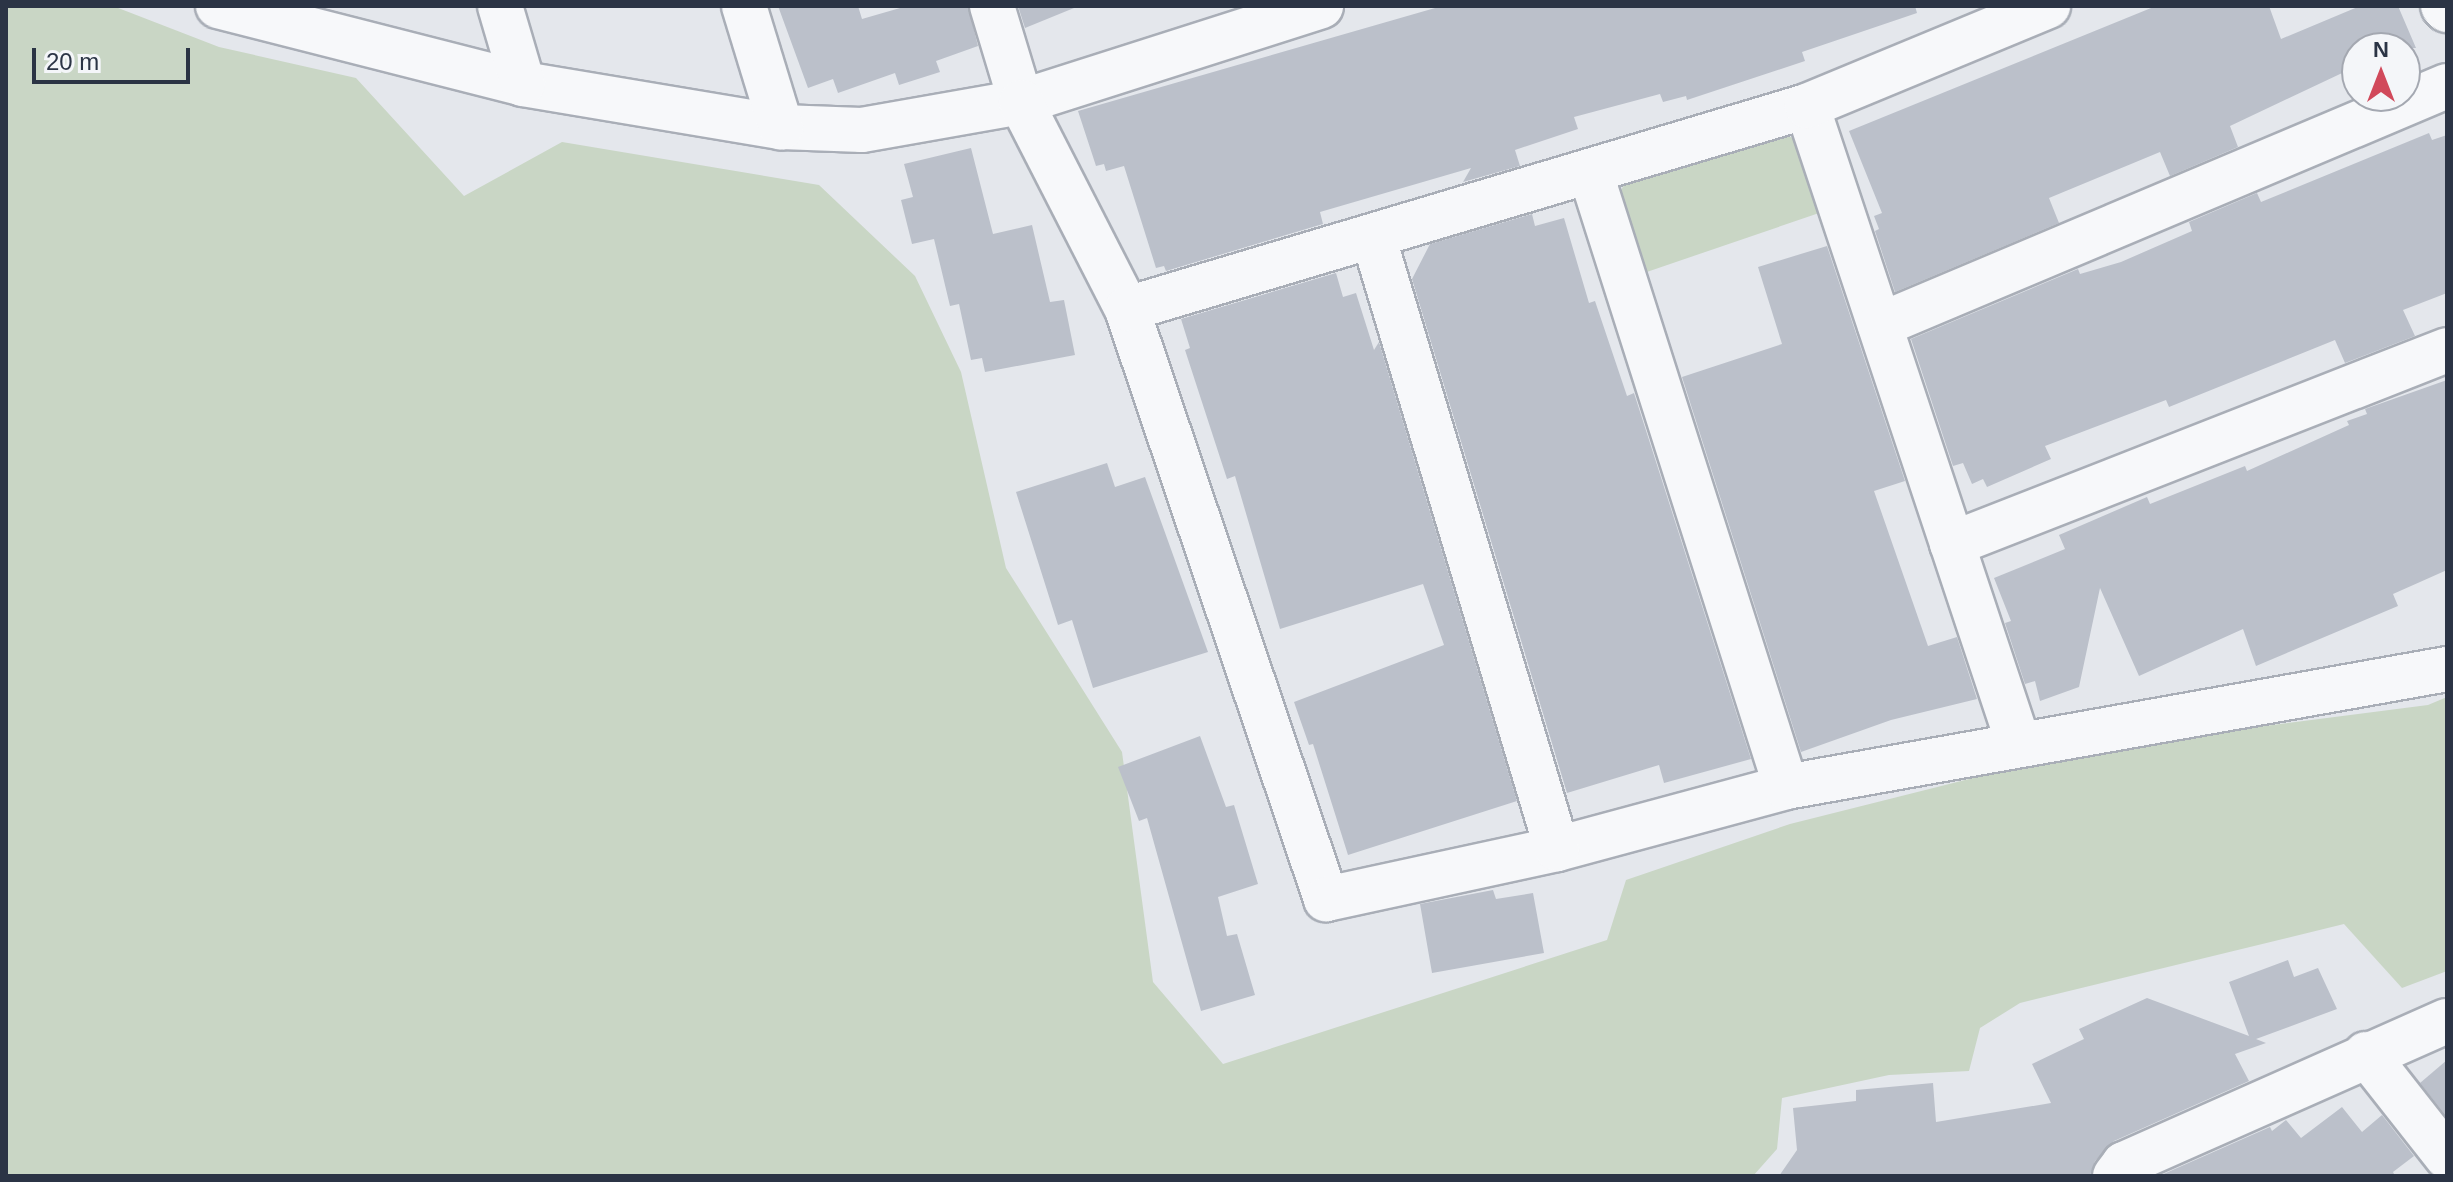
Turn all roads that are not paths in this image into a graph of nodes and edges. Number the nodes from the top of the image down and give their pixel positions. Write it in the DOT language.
graph roads {
  1 [pos="218,6"];
  2 [pos="500,6"];
  3 [pos="744,6"];
  4 [pos="992,6"];
  5 [pos="1321,6"];
  6 [pos="2048,6"];
  7 [pos="1238,19"];
  8 [pos="523,84"];
  9 [pos="2447,86"];
  10 [pos="1021,102"];
  11 [pos="1807,106"];
  12 [pos="781,127"];
  13 [pos="1590,171"];
  14 [pos="1373,236"];
  15 [pos="1127,309"];
  16 [pos="1880,325"];
  17 [pos="2447,350"];
  18 [pos="1952,544"];
  19 [pos="2447,669"];
  20 [pos="2018,742"];
  21 [pos="1786,787"];
  22 [pos="1557,849"];
  23 [pos="2447,1021"];
  24 [pos="2366,1054"];
  25 [pos="2447,1157"];
  26 [pos="2115,1176"];
  1 -- 8 [label="street"];
  2 -- 8 [label="street"];
  3 -- 12 [label="street"];
  4 -- 10 [label="street"];
  5 -- 7 [label="street"];
  6 -- 11 [label="street"];
  7 -- 10 [label="street"];
  8 -- 12 [label="street"];
  9 -- 16 [label="street"];
  10 -- 12 [label="street"];
  10 -- 15 [label="street"];
  11 -- 13 [label="street"];
  11 -- 16 [label="street"];
  13 -- 14 [label="street"];
  13 -- 21 [label="street"];
  14 -- 15 [label="street"];
  14 -- 22 [label="street"];
  15 -- 22 [label="street"];
  16 -- 18 [label="street"];
  17 -- 18 [label="street"];
  18 -- 20 [label="street"];
  19 -- 20 [label="street"];
  20 -- 21 [label="street"];
  21 -- 22 [label="street"];
  23 -- 24 [label="street"];
  24 -- 25 [label="street"];
  24 -- 26 [label="street"];
}
